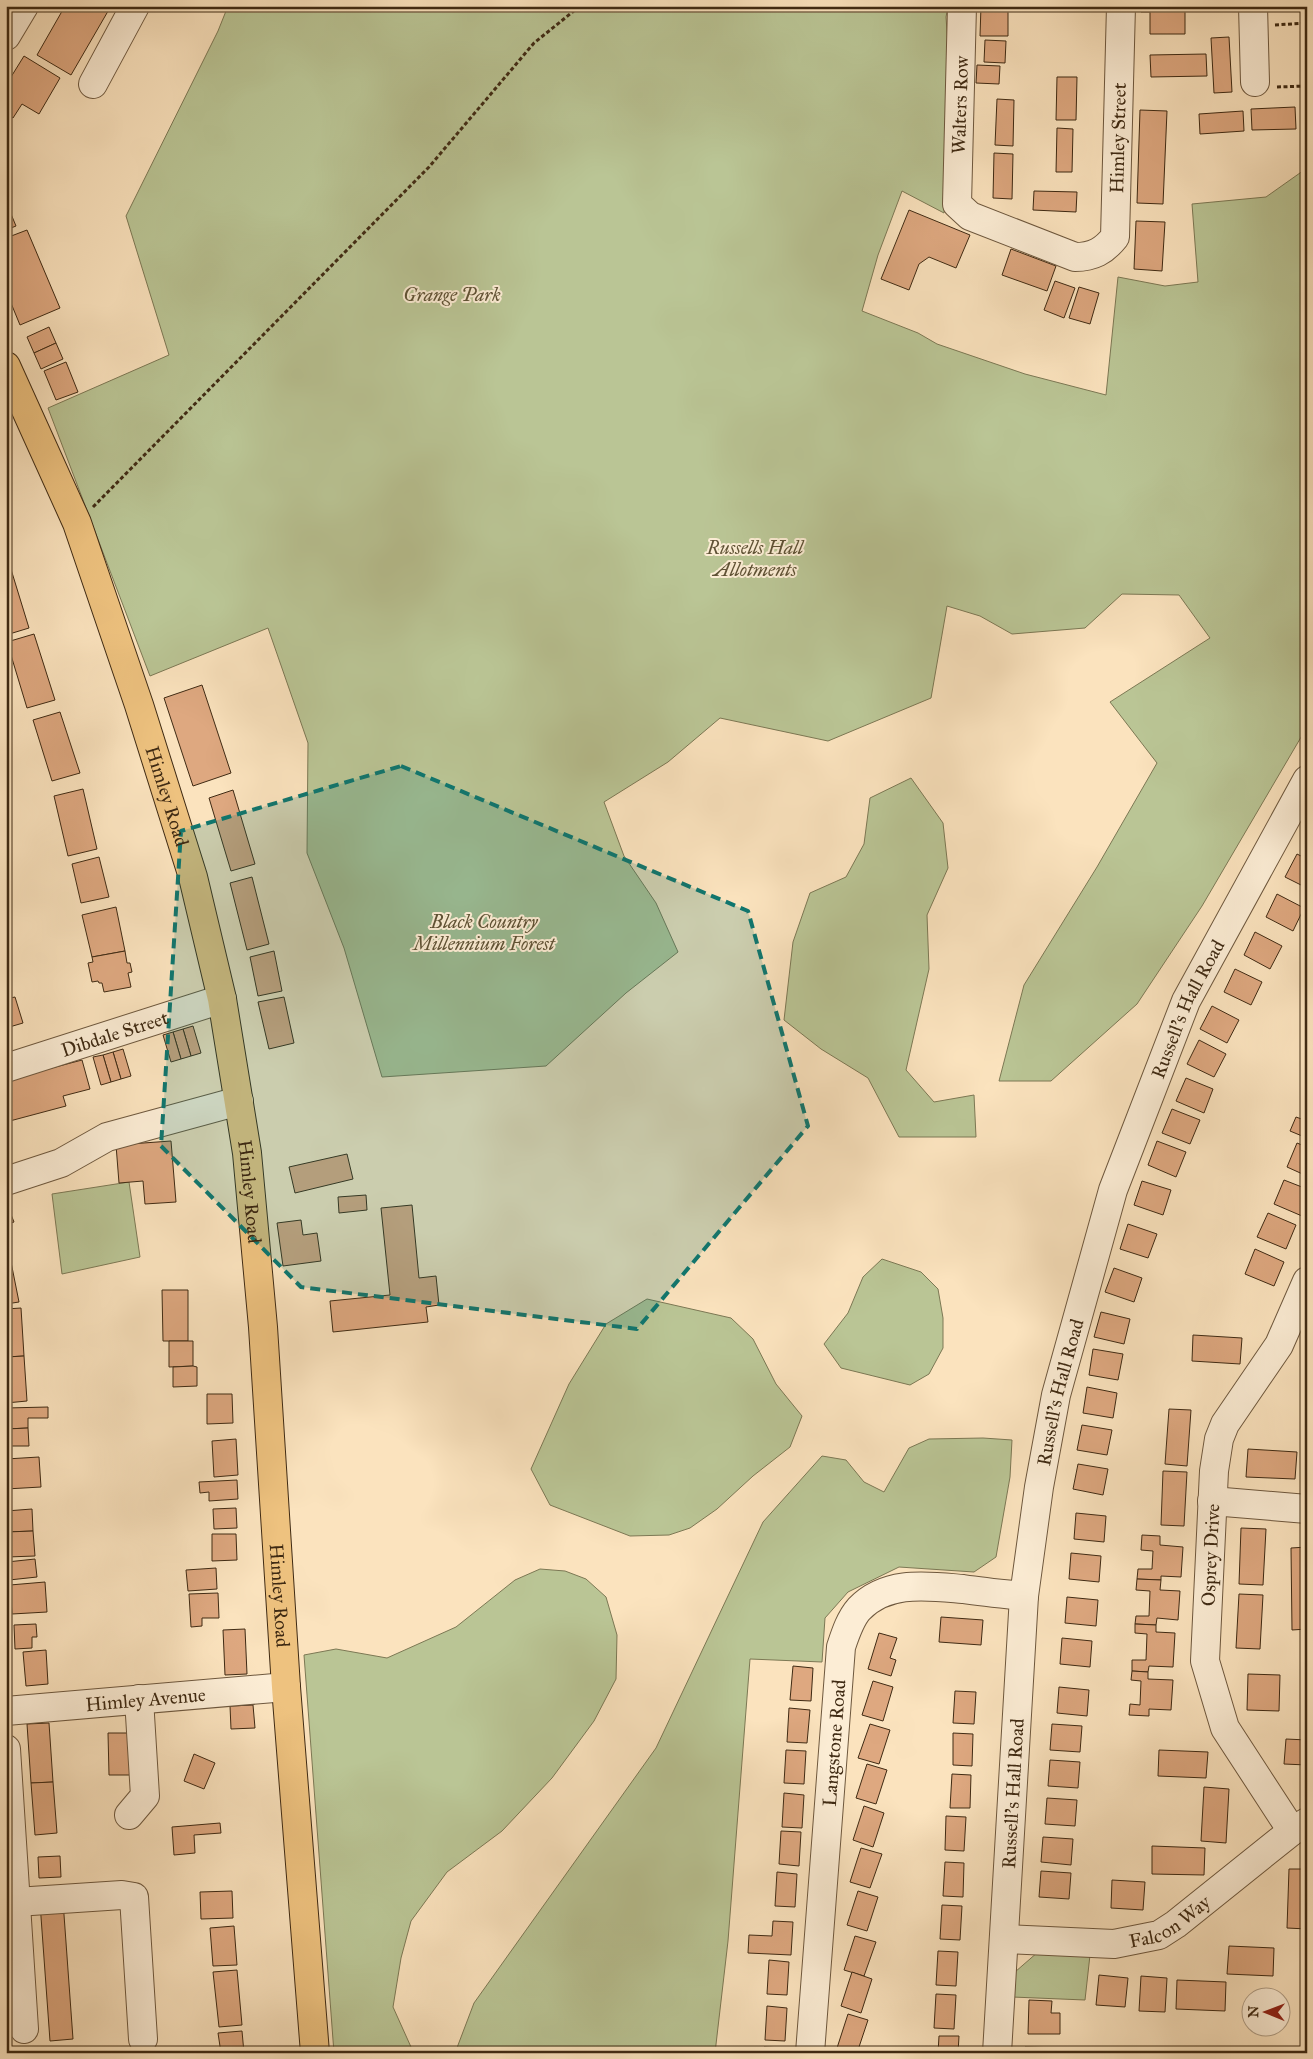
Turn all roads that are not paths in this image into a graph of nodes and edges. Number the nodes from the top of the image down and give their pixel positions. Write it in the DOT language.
graph roads {
  1 [pos="24,6"];
  2 [pos="135,6"];
  3 [pos="962,6"];
  4 [pos="1121,6"];
  5 [pos="1253,16"];
  6 [pos="6,36"];
  7 [pos="1255,82"];
  8 [pos="93,84"];
  9 [pos="1090,257"];
  10 [pos="6,366"];
  11 [pos="1307,780"];
  12 [pos="222,999"];
  13 [pos="6,1068"];
  14 [pos="239,1101"];
  15 [pos="6,1181"];
  16 [pos="1307,1282"];
  17 [pos="1212,1501"];
  18 [pos="1307,1509"];
  19 [pos="1024,1596"];
  20 [pos="286,1687"];
  21 [pos="145,1699"];
  22 [pos="6,1711"];
  23 [pos="6,1749"];
  24 [pos="157,1787"];
  25 [pos="129,1815"];
  26 [pos="1299,1826"];
  27 [pos="16,1902"];
  28 [pos="1004,1939"];
  29 [pos="24,2030"];
  30 [pos="143,2039"];
  31 [pos="315,2053"];
  32 [pos="810,2053"];
  33 [pos="997,2053"];
  1 -- 6 [label="street"];
  2 -- 8 [label="street"];
  3 -- 9 [label="street, Walters Row"];
  4 -- 9 [label="street, Himley Street"];
  5 -- 7 [label="street"];
  10 -- 12 [label="main road, Himley Road"];
  11 -- 19 [label="street, Russell's Hall Road"];
  12 -- 13 [label="street, Dibdale Street"];
  12 -- 14 [label="main road, Himley Road"];
  14 -- 15 [label="street"];
  14 -- 20 [label="main road, Himley Road"];
  16 -- 17 [label="street, Osprey Drive"];
  17 -- 18 [label="street"];
  17 -- 26 [label="street, Osprey Drive"];
  19 -- 28 [label="street, Russell's Hall Road"];
  19 -- 32 [label="street, Langstone Road"];
  20 -- 21 [label="street, Himley Avenue"];
  20 -- 31 [label="main road, Himley Road"];
  21 -- 22 [label="street, Himley Avenue"];
  21 -- 24 [label="street"];
  21 -- 25 [label="street"];
  23 -- 27 [label="street"];
  26 -- 28 [label="street, Falcon Way"];
  27 -- 29 [label="street"];
  27 -- 30 [label="street"];
  28 -- 33 [label="street, Russell's Hall Road"];
}
